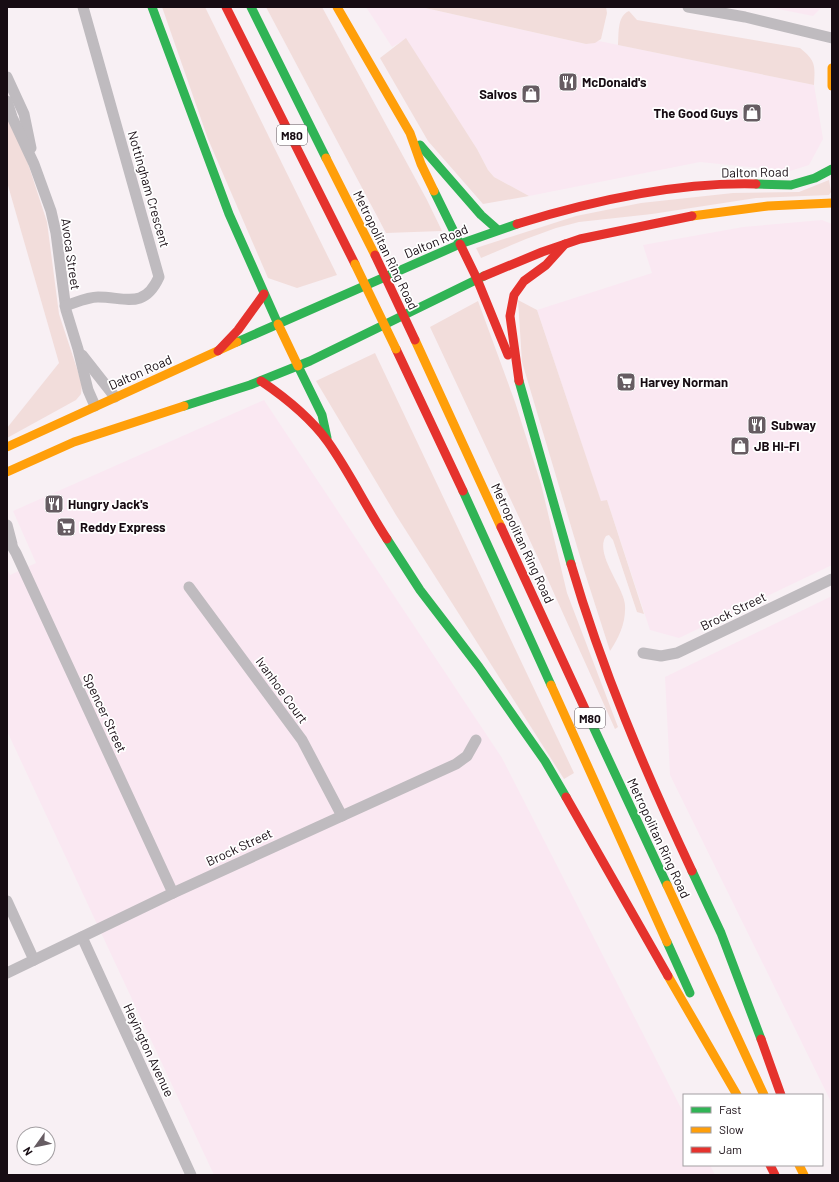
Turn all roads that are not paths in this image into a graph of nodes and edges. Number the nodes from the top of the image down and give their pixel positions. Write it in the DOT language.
graph roads {
  1 [pos="83,7"];
  2 [pos="152,7"];
  3 [pos="226,7"];
  4 [pos="251,7"];
  5 [pos="337,7"];
  6 [pos="688,7"];
  7 [pos="832,38"];
  8 [pos="832,68"];
  9 [pos="7,77"];
  10 [pos="832,86"];
  11 [pos="7,101"];
  12 [pos="410,133"];
  13 [pos="34,164"];
  14 [pos="832,169"];
  15 [pos="832,203"];
  16 [pos="498,230"];
  17 [pos="460,244"];
  18 [pos="565,244"];
  19 [pos="477,279"];
  20 [pos="264,294"];
  21 [pos="65,306"];
  22 [pos="278,324"];
  23 [pos="78,349"];
  24 [pos="218,351"];
  25 [pos="298,366"];
  26 [pos="516,371"];
  27 [pos="261,381"];
  28 [pos="115,397"];
  29 [pos="95,406"];
  30 [pos="328,442"];
  31 [pos="7,447"];
  32 [pos="7,472"];
  33 [pos="7,525"];
  34 [pos="9,541"];
  35 [pos="832,579"];
  36 [pos="189,587"];
  37 [pos="643,653"];
  38 [pos="476,740"];
  39 [pos="342,816"];
  40 [pos="173,893"];
  41 [pos="7,901"];
  42 [pos="82,937"];
  43 [pos="34,960"];
  44 [pos="7,973"];
  45 [pos="736,1094"];
  46 [pos="737,1094"];
  47 [pos="764,1094"];
  48 [pos="781,1094"];
  49 [pos="770,1166"];
  50 [pos="800,1166"];
  51 [pos="191,1175"];
  52 [pos="775,1175"];
  53 [pos="805,1175"];
  1 -- 21 [label="street, Nottingham Crescent"];
  2 -- 20 [label="main road"];
  3 -- 46 [label="main road, M80, bridge"];
  4 -- 47 [label="main road, Metropolitan Ring Road / M80, bridge"];
  5 -- 12 [label="main road"];
  6 -- 7 [label="street"];
  8 -- 10 [label="main road"];
  9 -- 13 [label="street, Avoca Street"];
  11 -- 13 [label="street, Avoca Street"];
  12 -- 16 [label="main road"];
  12 -- 17 [label="main road"];
  13 -- 21 [label="street, Avoca Street"];
  14 -- 16 [label="main road, Dalton Road"];
  15 -- 18 [label="main road"];
  16 -- 17 [label="main road, Dalton Road"];
  17 -- 19 [label="main road"];
  17 -- 22 [label="main road, Dalton Road"];
  18 -- 19 [label="main road"];
  18 -- 26 [label="main road"];
  19 -- 25 [label="main road"];
  19 -- 26 [label="main road"];
  20 -- 22 [label="main road"];
  20 -- 24 [label="main road"];
  21 -- 23 [label="street, Avoca Street"];
  22 -- 24 [label="main road, Dalton Road"];
  22 -- 25 [label="main road"];
  23 -- 28 [label="street, Avoca Street"];
  23 -- 29 [label="street, Avoca Street"];
  24 -- 28 [label="main road, Dalton Road"];
  25 -- 27 [label="main road"];
  25 -- 30 [label="main road"];
  26 -- 48 [label="main road"];
  27 -- 30 [label="main road"];
  27 -- 32 [label="main road"];
  28 -- 29 [label="main road, Dalton Road"];
  29 -- 31 [label="main road, Dalton Road"];
  30 -- 45 [label="main road"];
  33 -- 34 [label="street, Spencer Street"];
  34 -- 40 [label="street, Spencer Street"];
  35 -- 37 [label="street, Brock Street"];
  36 -- 39 [label="street, Ivanhoe Court"];
  38 -- 39 [label="street, Brock Street"];
  39 -- 40 [label="street, Brock Street"];
  40 -- 42 [label="street, Brock Street"];
  41 -- 43 [label="street"];
  42 -- 43 [label="street, Brock Street"];
  42 -- 51 [label="street, Heyington Avenue"];
  43 -- 44 [label="street, Brock Street"];
  49 -- 52 [label="main road"];
  50 -- 53 [label="main road"];
}
